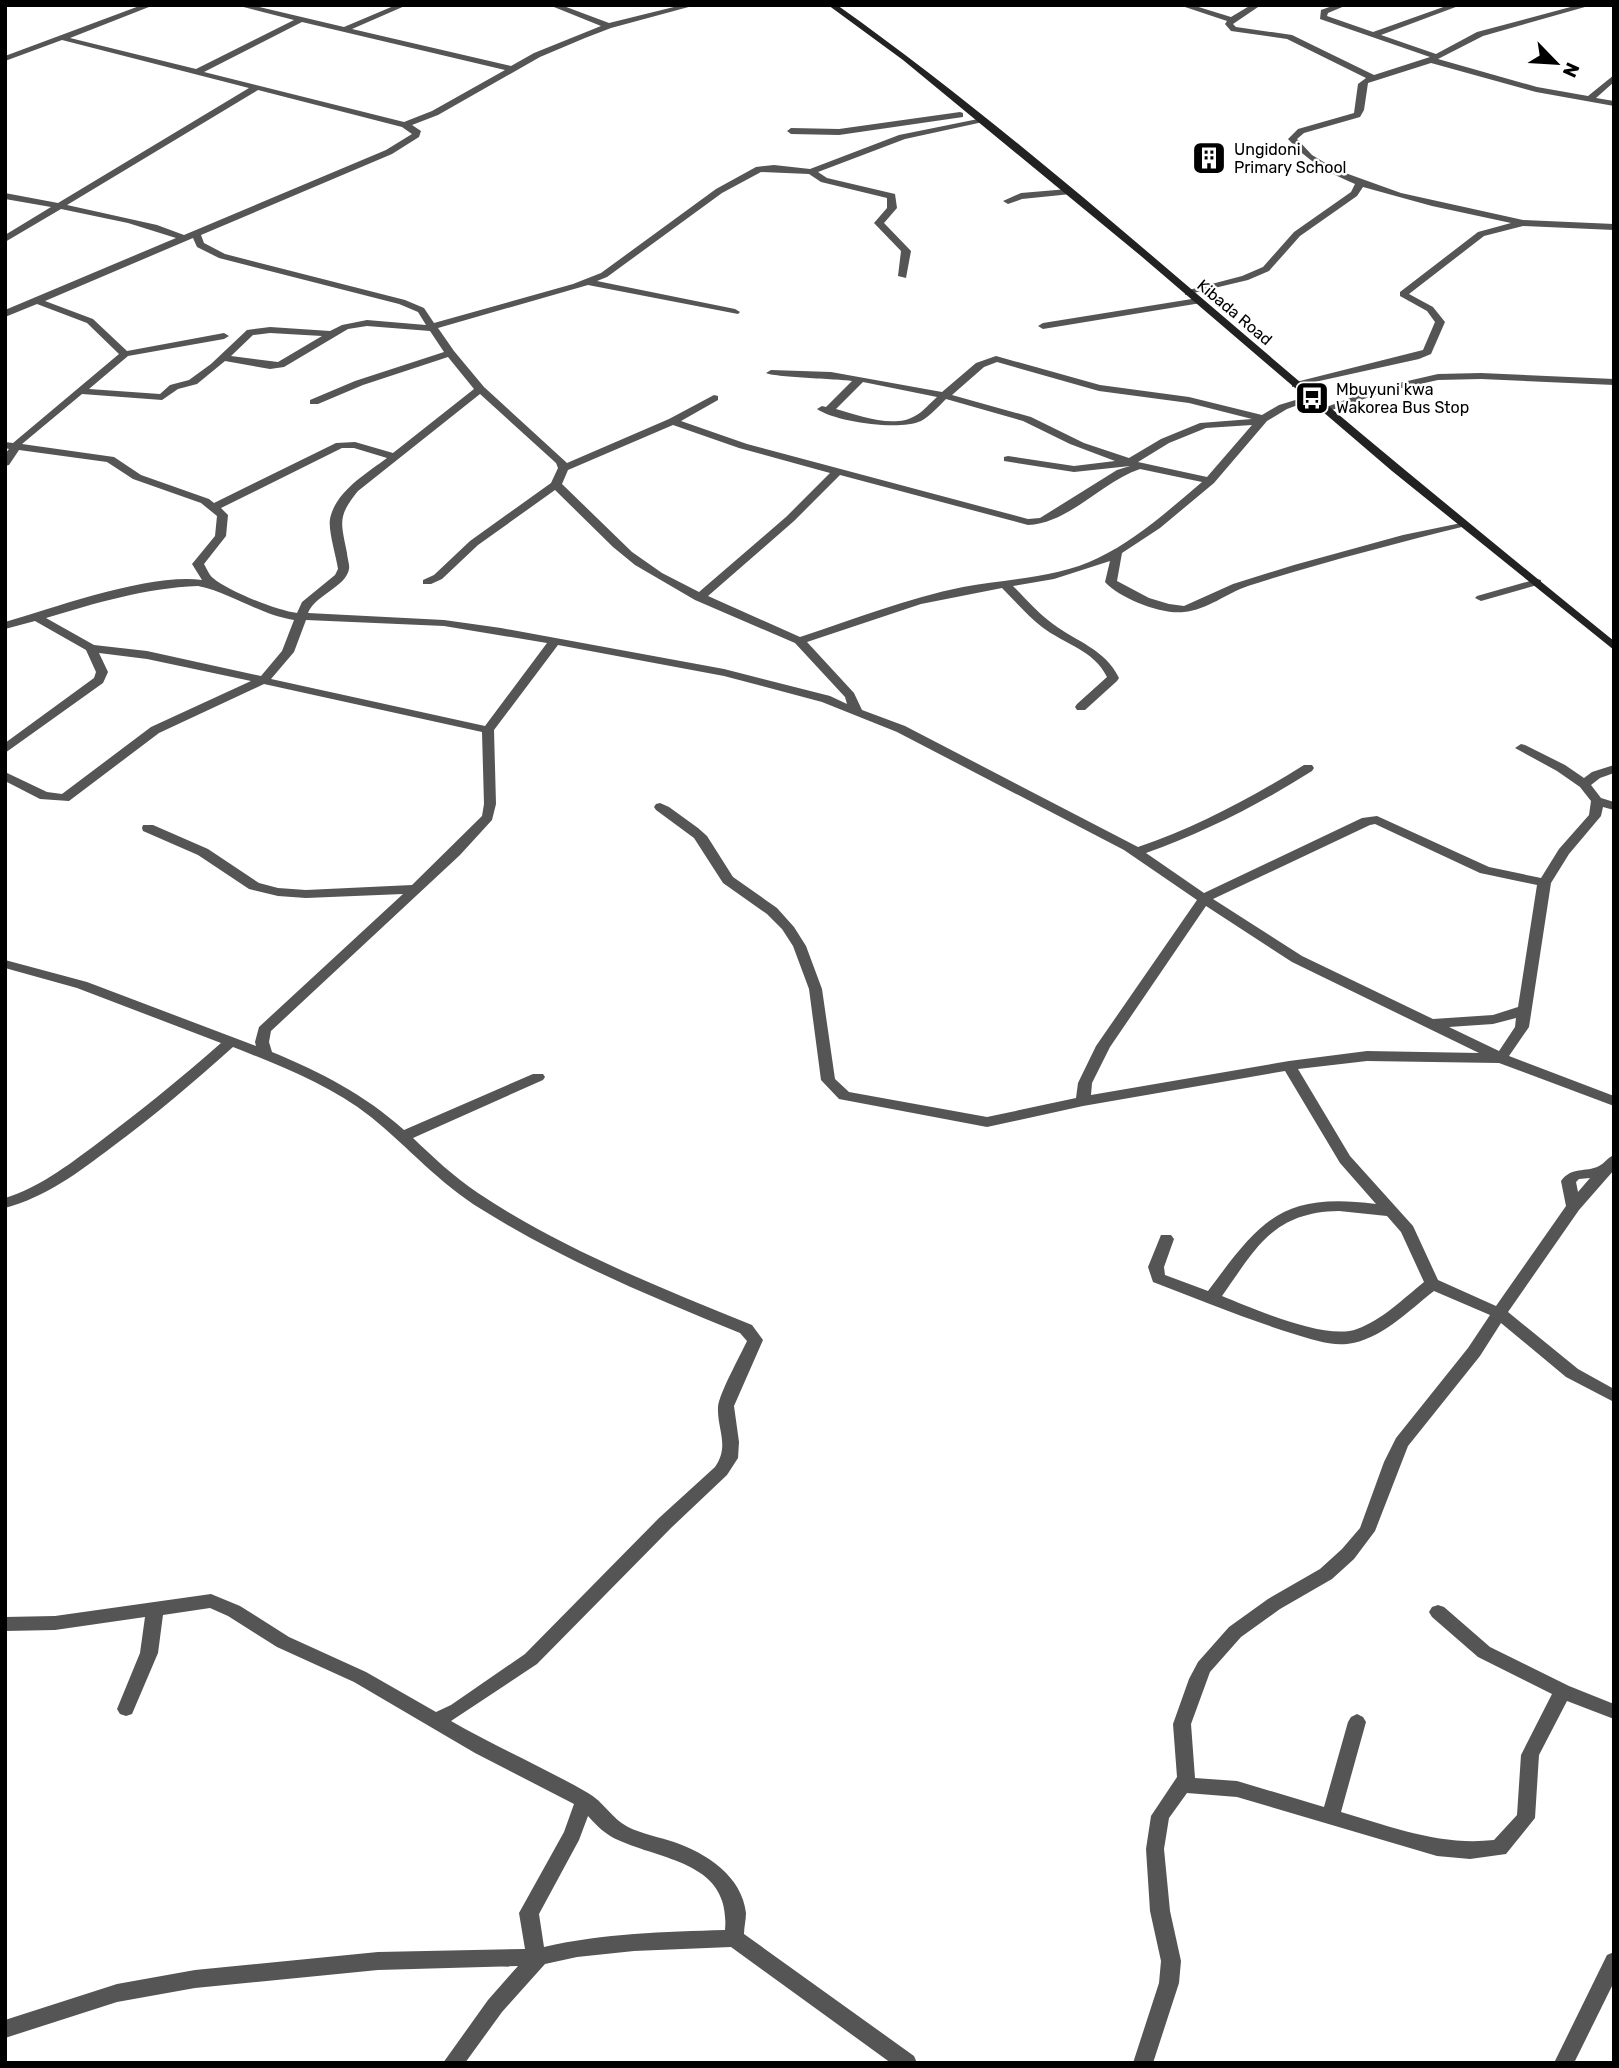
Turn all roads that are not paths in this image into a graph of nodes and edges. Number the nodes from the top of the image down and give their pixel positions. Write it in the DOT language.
graph roads {
  1 [pos="150,5"];
  2 [pos="240,5"];
  3 [pos="403,5"];
  4 [pos="553,5"];
  5 [pos="692,5"];
  6 [pos="832,5"];
  7 [pos="1183,5"];
  8 [pos="1257,5"];
  9 [pos="1343,5"];
  10 [pos="1457,5"];
  11 [pos="1588,5"];
  12 [pos="1575,7"];
  13 [pos="300,20"];
  14 [pos="1232,20"];
  15 [pos="608,26"];
  16 [pos="346,29"];
  17 [pos="1373,35"];
  18 [pos="62,38"];
  19 [pos="5,59"];
  20 [pos="1434,59"];
  21 [pos="511,69"];
  22 [pos="199,71"];
  23 [pos="1614,77"];
  24 [pos="1373,78"];
  25 [pos="257,87"];
  26 [pos="1590,99"];
  27 [pos="1614,104"];
  28 [pos="976,116"];
  29 [pos="405,125"];
  30 [pos="792,131"];
  31 [pos="811,172"];
  32 [pos="1360,184"];
  33 [pos="1068,192"];
  34 [pos="5,195"];
  35 [pos="1009,201"];
  36 [pos="59,207"];
  37 [pos="1523,223"];
  38 [pos="1614,227"];
  39 [pos="5,239"];
  40 [pos="184,239"];
  41 [pos="198,240"];
  42 [pos="174,244"];
  43 [pos="903,276"];
  44 [pos="588,282"];
  45 [pos="1188,293"];
  46 [pos="37,301"];
  47 [pos="1198,301"];
  48 [pos="735,312"];
  49 [pos="5,314"];
  50 [pos="1044,326"];
  51 [pos="433,327"];
  52 [pos="329,334"];
  53 [pos="224,336"];
  54 [pos="450,352"];
  55 [pos="125,354"];
  56 [pos="223,358"];
  57 [pos="771,373"];
  58 [pos="859,380"];
  59 [pos="1614,382"];
  60 [pos="1296,385"];
  61 [pos="480,389"];
  62 [pos="80,391"];
  63 [pos="943,397"];
  64 [pos="714,398"];
  65 [pos="1312,398"];
  66 [pos="314,402"];
  67 [pos="1326,409"];
  68 [pos="673,421"];
  69 [pos="1261,421"];
  70 [pos="11,446"];
  71 [pos="396,457"];
  72 [pos="1008,458"];
  73 [pos="5,463"];
  74 [pos="1135,464"];
  75 [pos="563,468"];
  76 [pos="837,472"];
  77 [pos="1210,481"];
  78 [pos="556,485"];
  79 [pos="215,507"];
  80 [pos="1462,524"];
  81 [pos="1117,553"];
  82 [pos="198,564"];
  83 [pos="427,582"];
  84 [pos="1537,582"];
  85 [pos="1004,583"];
  86 [pos="162,584"];
  87 [pos="219,587"];
  88 [pos="699,598"];
  89 [pos="1481,598"];
  90 [pos="36,617"];
  91 [pos="303,618"];
  92 [pos="5,626"];
  93 [pos="799,641"];
  94 [pos="554,642"];
  95 [pos="1614,646"];
  96 [pos="91,648"];
  97 [pos="264,680"];
  98 [pos="1081,707"];
  99 [pos="857,712"];
  100 [pos="488,730"];
  101 [pos="5,748"];
  102 [pos="1521,748"];
  103 [pos="1308,768"];
  104 [pos="1614,769"];
  105 [pos="5,776"];
  106 [pos="1584,784"];
  107 [pos="1597,801"];
  108 [pos="1614,806"];
  109 [pos="660,807"];
  110 [pos="148,828"];
  111 [pos="1137,852"];
  112 [pos="1544,883"];
  113 [pos="416,889"];
  114 [pos="1205,898"];
  115 [pos="5,964"];
  116 [pos="1525,1009"];
  117 [pos="1430,1024"];
  118 [pos="264,1030"];
  119 [pos="230,1040"];
  120 [pos="266,1054"];
  121 [pos="1502,1058"];
  122 [pos="1289,1066"];
  123 [pos="538,1077"];
  124 [pos="1083,1101"];
  125 [pos="1614,1101"];
  126 [pos="403,1136"];
  127 [pos="1610,1165"];
  128 [pos="5,1203"];
  129 [pos="1391,1211"];
  130 [pos="1166,1239"];
  131 [pos="1432,1284"];
  132 [pos="1212,1298"];
  133 [pos="1500,1314"];
  134 [pos="1614,1396"];
  135 [pos="155,1611"];
  136 [pos="1438,1612"];
  137 [pos="5,1624"];
  138 [pos="1563,1691"];
  139 [pos="126,1709"];
  140 [pos="1614,1712"];
  141 [pos="435,1721"];
  142 [pos="1357,1721"];
  143 [pos="1183,1785"];
  144 [pos="585,1800"];
  145 [pos="1330,1817"];
  146 [pos="734,1938"];
  147 [pos="538,1957"];
  148 [pos="1614,1961"];
  149 [pos="5,2029"];
  150 [pos="453,2063"];
  151 [pos="907,2063"];
  152 [pos="1143,2063"];
  153 [pos="1564,2063"];
  1 -- 18 [label="street"];
  2 -- 13 [label="street"];
  3 -- 16 [label="street"];
  4 -- 15 [label="street"];
  5 -- 15 [label="street"];
  6 -- 28 [label="main road, Kibada Road"];
  7 -- 14 [label="street"];
  8 -- 14 [label="street"];
  9 -- 17 [label="street"];
  10 -- 17 [label="street"];
  11 -- 12 [label="street"];
  12 -- 20 [label="street"];
  13 -- 16 [label="street"];
  13 -- 22 [label="street"];
  14 -- 24 [label="street"];
  15 -- 21 [label="street"];
  16 -- 21 [label="street"];
  17 -- 20 [label="street"];
  18 -- 19 [label="street"];
  18 -- 22 [label="street"];
  20 -- 24 [label="street"];
  20 -- 26 [label="street"];
  21 -- 29 [label="street"];
  22 -- 25 [label="street"];
  23 -- 26 [label="street"];
  24 -- 32 [label="street"];
  25 -- 29 [label="street"];
  25 -- 36 [label="street"];
  26 -- 27 [label="street"];
  28 -- 30 [label="street"];
  28 -- 31 [label="street"];
  28 -- 33 [label="main road, Kibada Road"];
  29 -- 41 [label="street"];
  31 -- 43 [label="street"];
  31 -- 44 [label="street"];
  32 -- 37 [label="street"];
  32 -- 45 [label="street"];
  33 -- 35 [label="street"];
  33 -- 45 [label="main road, Kibada Road"];
  34 -- 36 [label="street"];
  36 -- 39 [label="street"];
  36 -- 40 [label="street"];
  37 -- 38 [label="street"];
  37 -- 60 [label="street"];
  40 -- 41 [label="street"];
  40 -- 42 [label="street"];
  41 -- 42 [label="street"];
  41 -- 51 [label="street"];
  42 -- 46 [label="street"];
  44 -- 48 [label="street"];
  44 -- 51 [label="street"];
  45 -- 47 [label="main road, Kibada Road"];
  46 -- 49 [label="street"];
  46 -- 55 [label="street"];
  47 -- 50 [label="street"];
  47 -- 60 [label="main road, Kibada Road"];
  51 -- 52 [label="street"];
  51 -- 54 [label="street"];
  52 -- 56 [label="street"];
  52 -- 56 [label="street"];
  53 -- 55 [label="street"];
  54 -- 61 [label="street"];
  54 -- 66 [label="street"];
  55 -- 62 [label="street"];
  56 -- 62 [label="street"];
  57 -- 58 [label="street"];
  58 -- 63 [label="street"];
  58 -- 63 [label="street"];
  59 -- 67 [label="street"];
  60 -- 65 [label="main road, Kibada Road"];
  61 -- 71 [label="street"];
  61 -- 75 [label="street"];
  62 -- 70 [label="street"];
  63 -- 69 [label="street"];
  63 -- 74 [label="street"];
  64 -- 68 [label="street"];
  65 -- 67 [label="main road, Kibada Road"];
  65 -- 69 [label="street"];
  67 -- 80 [label="main road, Kibada Road"];
  68 -- 75 [label="street"];
  68 -- 76 [label="street"];
  69 -- 74 [label="street"];
  69 -- 77 [label="street"];
  70 -- 73 [label="street"];
  70 -- 79 [label="street"];
  71 -- 79 [label="street"];
  71 -- 91 [label="street"];
  72 -- 74 [label="street"];
  74 -- 76 [label="street"];
  74 -- 77 [label="street"];
  75 -- 78 [label="street"];
  76 -- 88 [label="street"];
  77 -- 81 [label="street"];
  78 -- 83 [label="street"];
  78 -- 88 [label="street"];
  79 -- 82 [label="street"];
  80 -- 81 [label="street"];
  80 -- 84 [label="main road, Kibada Road"];
  81 -- 85 [label="street"];
  82 -- 86 [label="street"];
  82 -- 87 [label="street"];
  84 -- 89 [label="street"];
  84 -- 95 [label="main road, Kibada Road"];
  85 -- 93 [label="street"];
  85 -- 98 [label="street"];
  86 -- 87 [label="street"];
  86 -- 90 [label="street"];
  87 -- 91 [label="street"];
  88 -- 93 [label="street"];
  90 -- 92 [label="street"];
  90 -- 96 [label="street"];
  91 -- 94 [label="street"];
  91 -- 97 [label="street"];
  93 -- 99 [label="street"];
  94 -- 99 [label="street"];
  94 -- 100 [label="street"];
  96 -- 97 [label="street"];
  96 -- 101 [label="street"];
  97 -- 100 [label="street"];
  97 -- 105 [label="street"];
  99 -- 111 [label="street"];
  100 -- 113 [label="street"];
  102 -- 106 [label="street"];
  103 -- 111 [label="street"];
  104 -- 106 [label="street"];
  106 -- 107 [label="street"];
  107 -- 108 [label="street"];
  107 -- 112 [label="street"];
  109 -- 124 [label="street"];
  110 -- 113 [label="street"];
  111 -- 114 [label="street"];
  112 -- 114 [label="street"];
  112 -- 116 [label="street"];
  113 -- 118 [label="street"];
  114 -- 117 [label="street"];
  114 -- 124 [label="street"];
  115 -- 119 [label="street"];
  116 -- 117 [label="street"];
  116 -- 121 [label="street"];
  117 -- 121 [label="street"];
  118 -- 119 [label="street"];
  118 -- 120 [label="street"];
  119 -- 120 [label="street"];
  119 -- 128 [label="street"];
  120 -- 126 [label="street"];
  121 -- 122 [label="street"];
  121 -- 125 [label="street"];
  122 -- 124 [label="street"];
  122 -- 129 [label="street"];
  123 -- 126 [label="street"];
  126 -- 141 [label="street"];
  127 -- 133 [label="street"];
  129 -- 131 [label="street"];
  129 -- 132 [label="street"];
  130 -- 132 [label="street"];
  131 -- 132 [label="street"];
  131 -- 133 [label="street"];
  133 -- 134 [label="street"];
  133 -- 143 [label="street"];
  135 -- 137 [label="street"];
  135 -- 139 [label="street"];
  135 -- 141 [label="street"];
  136 -- 138 [label="street"];
  138 -- 140 [label="street"];
  138 -- 145 [label="street"];
  141 -- 144 [label="street"];
  142 -- 145 [label="street"];
  143 -- 145 [label="street"];
  143 -- 152 [label="street"];
  144 -- 146 [label="street"];
  144 -- 147 [label="street"];
  146 -- 147 [label="street"];
  146 -- 151 [label="street"];
  147 -- 149 [label="street"];
  147 -- 150 [label="street"];
  148 -- 153 [label="street"];
}
